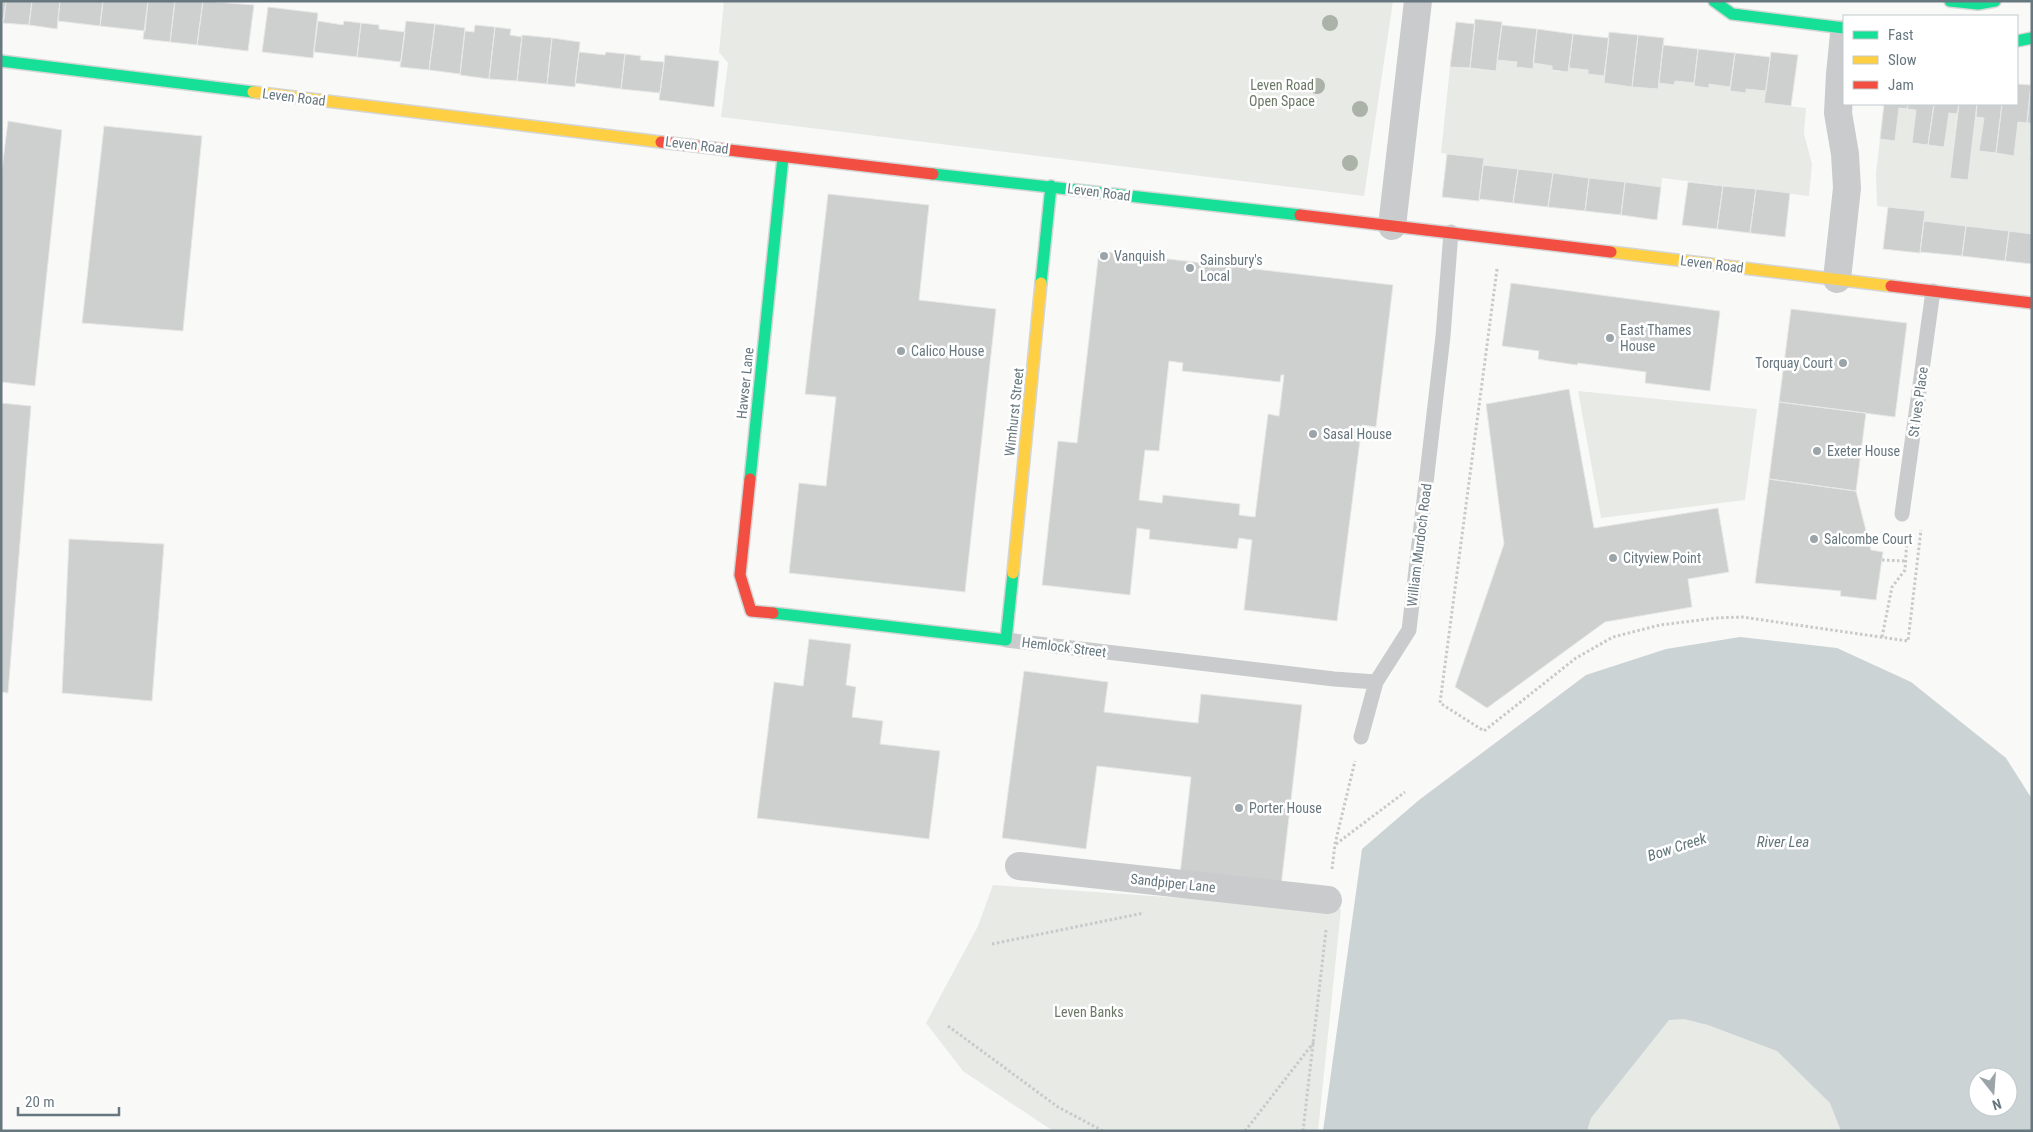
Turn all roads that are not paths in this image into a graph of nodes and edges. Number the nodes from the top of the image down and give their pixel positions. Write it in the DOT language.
graph roads {
  1 [pos="1418,1"];
  2 [pos="1714,1"];
  3 [pos="1950,1"];
  4 [pos="1995,1"];
  5 [pos="1843,28"];
  6 [pos="2032,38"];
  7 [pos="2018,41"];
  8 [pos="1843,44"];
  9 [pos="1,61"];
  10 [pos="783,157"];
  11 [pos="1052,186"];
  12 [pos="1392,226"];
  13 [pos="1451,232"];
  14 [pos="1837,279"];
  15 [pos="1933,291"];
  16 [pos="2032,303"];
  17 [pos="1902,514"];
  18 [pos="751,611"];
  19 [pos="1006,640"];
  20 [pos="1376,682"];
  21 [pos="1361,737"];
  22 [pos="1019,866"];
  23 [pos="1328,900"];
  1 -- 12 [label="street"];
  2 -- 5 [label="main road"];
  3 -- 4 [label="main road"];
  6 -- 7 [label="main road"];
  8 -- 14 [label="street"];
  9 -- 10 [label="main road, Leven Road"];
  10 -- 11 [label="main road, Leven Road"];
  10 -- 18 [label="main road, Hawser Lane"];
  11 -- 12 [label="main road, Leven Road"];
  11 -- 19 [label="main road, Wimhurst Street"];
  12 -- 13 [label="main road, Leven Road"];
  13 -- 14 [label="main road, Leven Road"];
  13 -- 20 [label="lane, William Murdoch Road"];
  14 -- 15 [label="main road, Leven Road"];
  15 -- 16 [label="main road, Leven Road"];
  15 -- 17 [label="lane, St Ives Place"];
  18 -- 19 [label="main road, Hemlock Street"];
  19 -- 20 [label="lane, Hemlock Street"];
  20 -- 21 [label="lane, William Murdoch Road"];
  22 -- 23 [label="street, Sandpiper Lane"];
}
